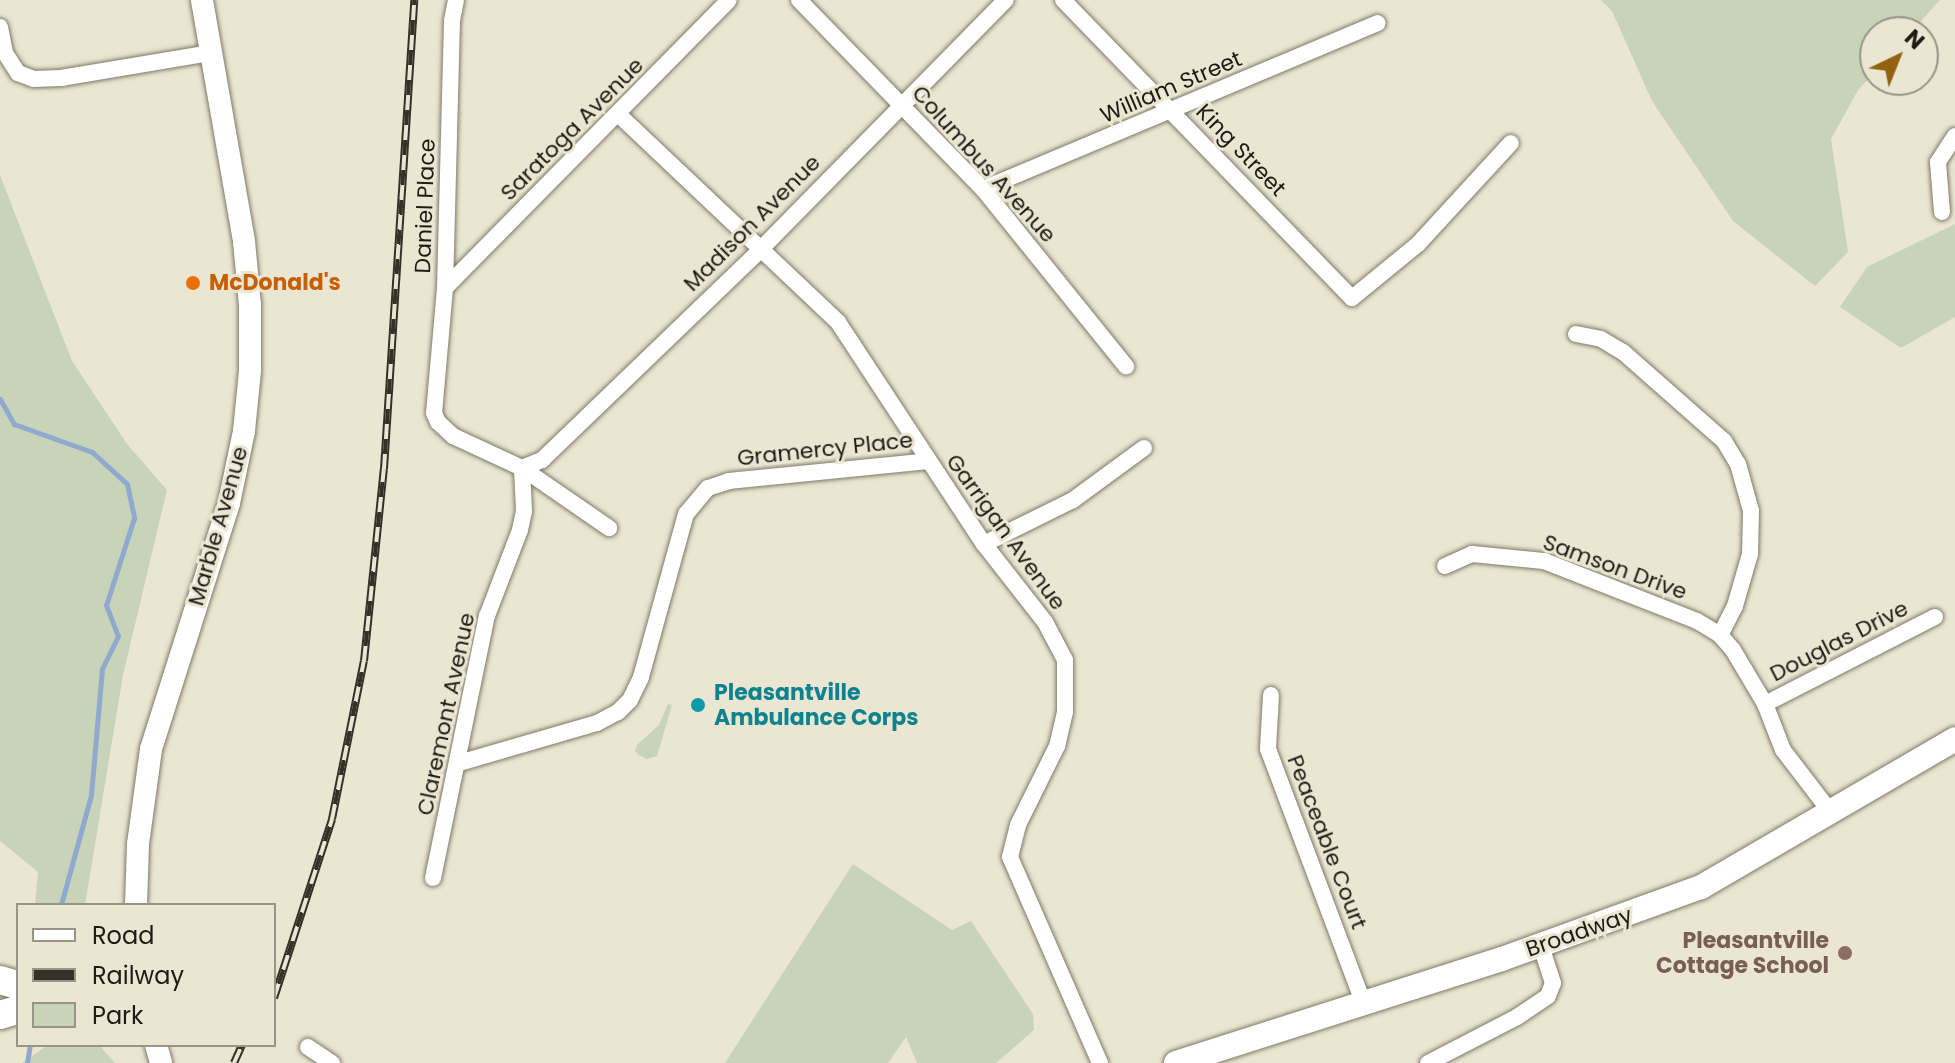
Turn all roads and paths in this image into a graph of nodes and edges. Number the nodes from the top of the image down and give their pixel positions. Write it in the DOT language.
graph roads {
  1 [pos="202,0"];
  2 [pos="456,0"];
  3 [pos="729,0"];
  4 [pos="799,0"];
  5 [pos="1006,0"];
  6 [pos="1063,0"];
  7 [pos="1377,23"];
  8 [pos="0,27"];
  9 [pos="211,53"];
  10 [pos="900,104"];
  11 [pos="1172,111"];
  12 [pos="618,114"];
  13 [pos="1955,136"];
  14 [pos="1511,143"];
  15 [pos="983,189"];
  16 [pos="1942,212"];
  17 [pos="761,249"];
  18 [pos="445,288"];
  19 [pos="1576,334"];
  20 [pos="1126,366"];
  21 [pos="1144,448"];
  22 [pos="928,461"];
  23 [pos="522,468"];
  24 [pos="609,528"];
  25 [pos="984,544"];
  26 [pos="1445,566"];
  27 [pos="1935,617"];
  28 [pos="1720,635"];
  29 [pos="1271,695"];
  30 [pos="1765,704"];
  31 [pos="1955,739"];
  32 [pos="459,763"];
  33 [pos="1829,810"];
  34 [pos="136,871"];
  35 [pos="433,878"];
  36 [pos="127,903"];
  37 [pos="136,903"];
  38 [pos="1541,945"];
  39 [pos="1363,1002"];
  40 [pos="308,1047"];
  41 [pos="332,1063"];
  42 [pos="1100,1063"];
  43 [pos="1176,1063"];
  44 [pos="1428,1063"];
  1 -- 9 [label="street, Marble Avenue"];
  2 -- 18 [label="street, Daniel Place"];
  3 -- 12 [label="street, Saratoga Avenue"];
  4 -- 10 [label="street, Columbus Avenue"];
  5 -- 10 [label="street, Madison Avenue"];
  6 -- 11 [label="street, King Street"];
  7 -- 11 [label="street, William Street"];
  8 -- 9 [label="street"];
  9 -- 34 [label="street, Marble Avenue"];
  10 -- 15 [label="street, Columbus Avenue"];
  10 -- 17 [label="street, Madison Avenue"];
  11 -- 14 [label="street, King Street"];
  11 -- 15 [label="street, William Street"];
  12 -- 17 [label="street, Garrigan Avenue"];
  12 -- 18 [label="street, Saratoga Avenue"];
  13 -- 16 [label="street"];
  15 -- 20 [label="street, Columbus Avenue"];
  17 -- 22 [label="street, Garrigan Avenue"];
  17 -- 23 [label="street, Madison Avenue"];
  18 -- 23 [label="street, Daniel Place"];
  19 -- 28 [label="street"];
  21 -- 25 [label="street"];
  22 -- 25 [label="street, Garrigan Avenue"];
  22 -- 32 [label="street, Gramercy Place"];
  23 -- 24 [label="street"];
  23 -- 32 [label="street, Claremont Avenue"];
  25 -- 42 [label="street, Garrigan Avenue"];
  26 -- 28 [label="street, Samson Drive"];
  27 -- 30 [label="street, Douglas Drive"];
  28 -- 30 [label="street, Douglas Drive"];
  29 -- 39 [label="street, Peaceable Court"];
  30 -- 33 [label="street, Douglas Drive"];
  31 -- 33 [label="main road, Broadway"];
  32 -- 35 [label="street, Claremont Avenue"];
  33 -- 38 [label="main road, Broadway"];
  34 -- 36 [label="street"];
  34 -- 37 [label="street, Marble Avenue"];
  38 -- 39 [label="main road, Broadway"];
  38 -- 44 [label="street"];
  39 -- 43 [label="main road, Broadway"];
  40 -- 41 [label="street"];
}
